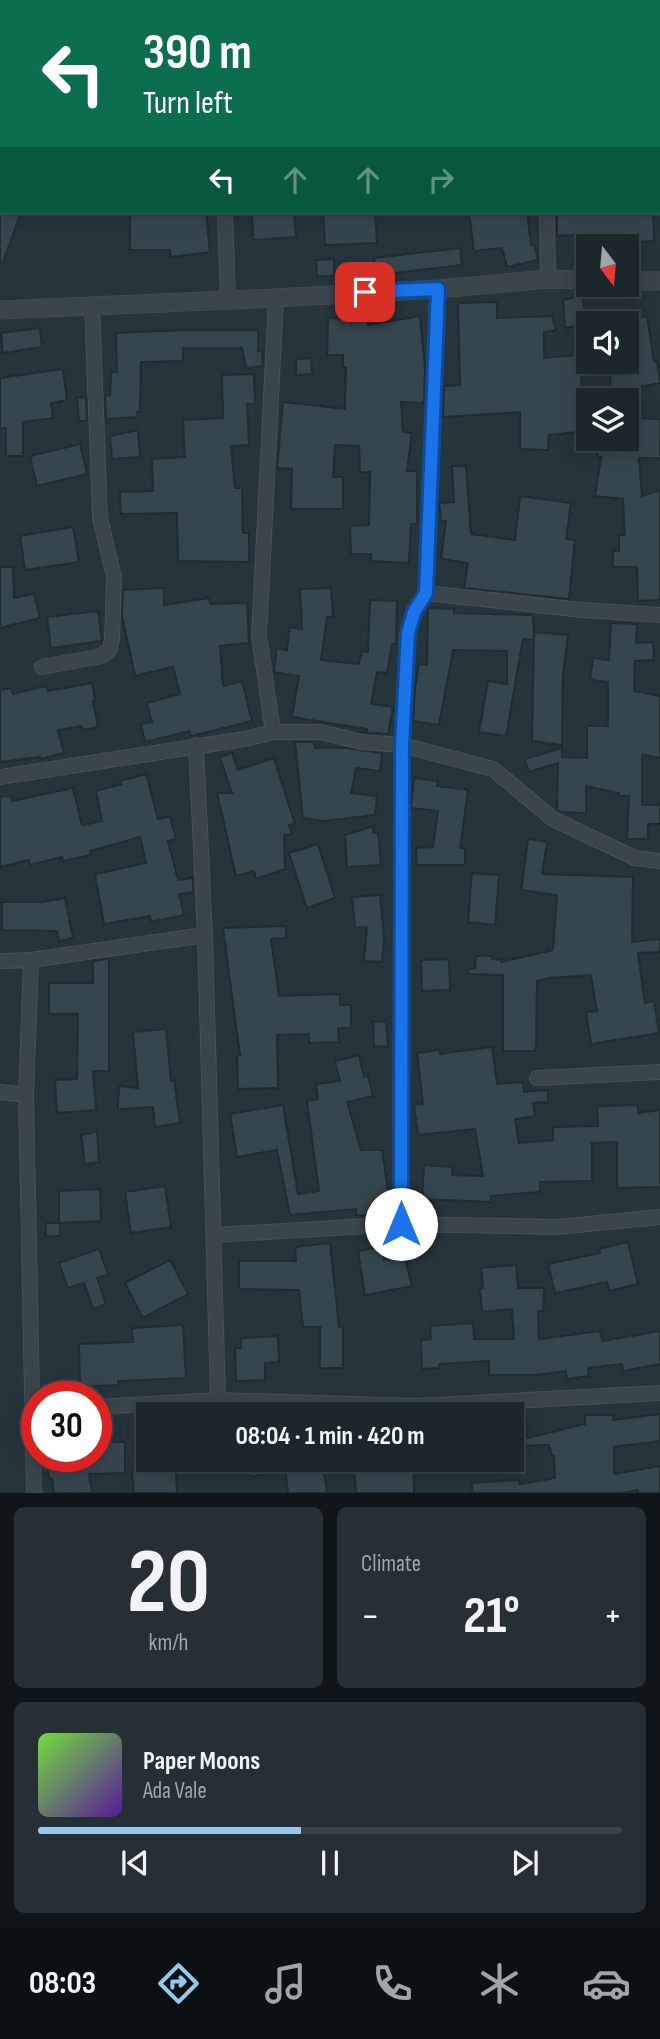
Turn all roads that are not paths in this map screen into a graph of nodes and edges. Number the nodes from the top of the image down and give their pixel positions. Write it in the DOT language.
graph roads {
  1 [pos="225,214"];
  2 [pos="547,214"];
  3 [pos="548,279"];
  4 [pos="576,280"];
  5 [pos="639,281"];
  6 [pos="660,281"];
  7 [pos="438,289"];
  8 [pos="276,298"];
  9 [pos="228,299"];
  10 [pos="92,304"];
  11 [pos="0,310"];
  12 [pos="426,593"];
  13 [pos="660,615"];
  14 [pos="42,667"];
  15 [pos="273,732"];
  16 [pos="196,745"];
  17 [pos="402,745"];
  18 [pos="0,777"];
  19 [pos="660,861"];
  20 [pos="205,935"];
  21 [pos="0,961"];
  22 [pos="31,961"];
  23 [pos="660,1072"];
  24 [pos="537,1078"];
  25 [pos="0,1092"];
  26 [pos="26,1095"];
  27 [pos="660,1217"];
  28 [pos="401,1224"];
  29 [pos="214,1235"];
  30 [pos="34,1381"];
  31 [pos="660,1393"];
  32 [pos="218,1400"];
  33 [pos="112,1406"];
  34 [pos="34,1472"];
  35 [pos="34,1493"];
  1 -- 9 [label="street"];
  2 -- 3 [label="street"];
  3 -- 4 [label="street"];
  3 -- 7 [label="street"];
  5 -- 6 [label="street"];
  7 -- 8 [label="street"];
  7 -- 12 [label="street"];
  8 -- 9 [label="street"];
  8 -- 15 [label="street"];
  9 -- 10 [label="street"];
  10 -- 11 [label="street"];
  10 -- 14 [label="street"];
  12 -- 13 [label="street"];
  12 -- 17 [label="street"];
  15 -- 16 [label="street"];
  15 -- 17 [label="street"];
  16 -- 18 [label="street"];
  16 -- 20 [label="street"];
  17 -- 19 [label="street"];
  17 -- 28 [label="street"];
  20 -- 22 [label="street"];
  20 -- 29 [label="street"];
  21 -- 22 [label="street"];
  22 -- 26 [label="street"];
  23 -- 24 [label="street"];
  25 -- 26 [label="street"];
  26 -- 30 [label="street"];
  27 -- 28 [label="street"];
  28 -- 29 [label="street"];
  29 -- 32 [label="street"];
  31 -- 32 [label="street"];
  32 -- 33 [label="street"];
  34 -- 35 [label="street"];
}
